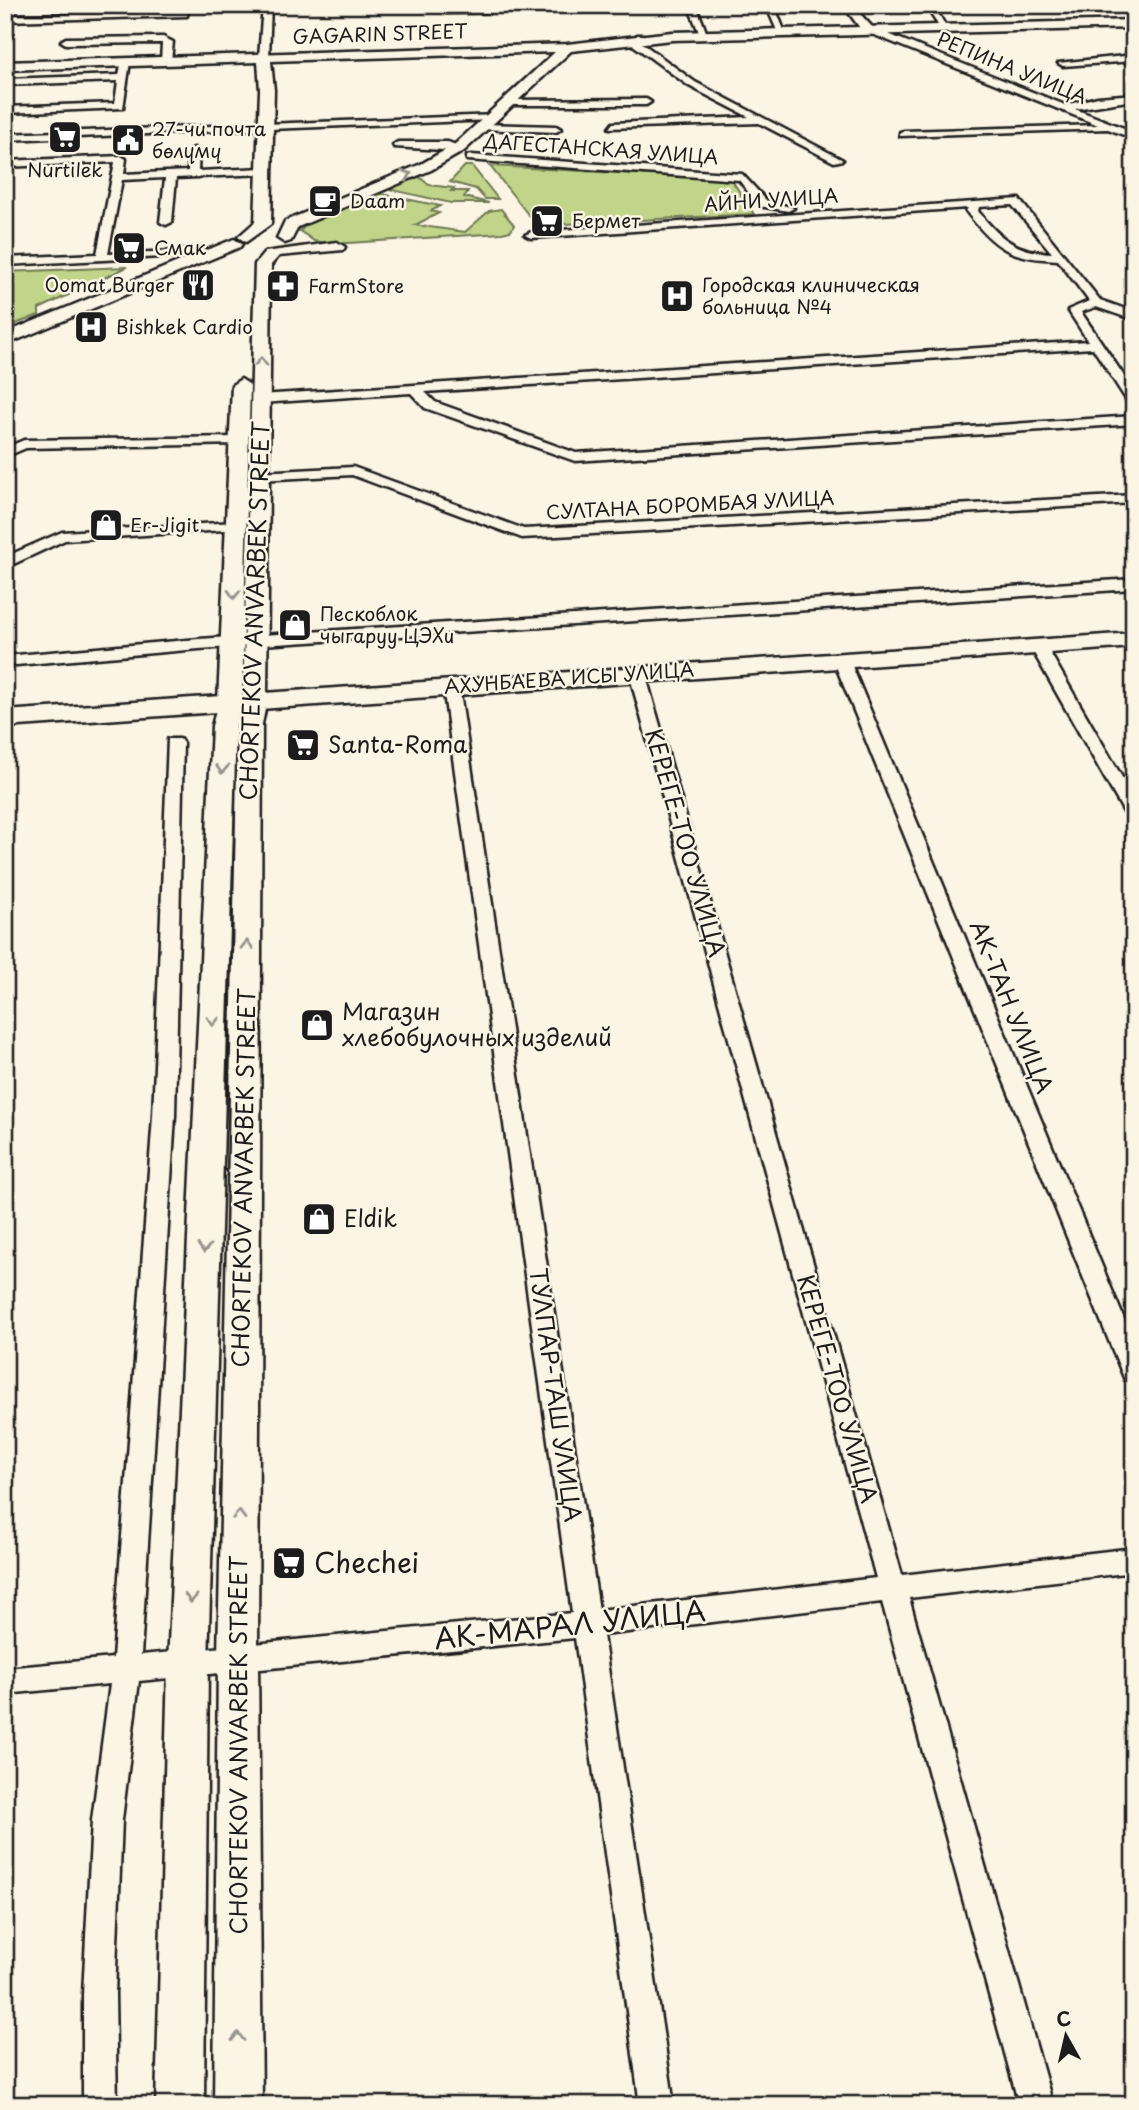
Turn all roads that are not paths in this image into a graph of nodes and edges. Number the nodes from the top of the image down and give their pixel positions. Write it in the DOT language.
graph roads {
  1 [pos="185,5"];
  2 [pos="267,5"];
  3 [pos="692,5"];
  4 [pos="770,5"];
  5 [pos="847,5"];
  6 [pos="929,5"];
  7 [pos="1017,14"];
  8 [pos="5,18"];
  9 [pos="1134,24"];
  10 [pos="1027,27"];
  11 [pos="945,29"];
  12 [pos="870,30"];
  13 [pos="783,33"];
  14 [pos="705,35"];
  15 [pos="640,37"];
  16 [pos="66,41"];
  17 [pos="566,48"];
  18 [pos="264,57"];
  19 [pos="1134,58"];
  20 [pos="166,61"];
  21 [pos="125,62"];
  22 [pos="1063,63"];
  23 [pos="6,67"];
  24 [pos="124,78"];
  25 [pos="5,82"];
  26 [pos="1134,97"];
  27 [pos="646,102"];
  28 [pos="507,103"];
  29 [pos="120,106"];
  30 [pos="1065,108"];
  31 [pos="5,110"];
  32 [pos="759,120"];
  33 [pos="487,122"];
  34 [pos="266,125"];
  35 [pos="613,126"];
  36 [pos="1113,128"];
  37 [pos="556,129"];
  38 [pos="117,132"];
  39 [pos="904,134"];
  40 [pos="48,135"];
  41 [pos="1134,136"];
  42 [pos="5,137"];
  43 [pos="398,145"];
  44 [pos="194,151"];
  45 [pos="465,153"];
  46 [pos="37,157"];
  47 [pos="838,160"];
  48 [pos="5,164"];
  49 [pos="265,170"];
  50 [pos="193,174"];
  51 [pos="172,175"];
  52 [pos="118,177"];
  53 [pos="975,204"];
  54 [pos="795,216"];
  55 [pos="166,222"];
  56 [pos="263,224"];
  57 [pos="531,234"];
  58 [pos="284,242"];
  59 [pos="239,250"];
  60 [pos="102,257"];
  61 [pos="1061,257"];
  62 [pos="5,262"];
  63 [pos="193,263"];
  64 [pos="1096,303"];
  65 [pos="243,313"];
  66 [pos="1134,317"];
  67 [pos="5,340"];
  68 [pos="1094,344"];
  69 [pos="241,365"];
  70 [pos="416,390"];
  71 [pos="260,399"];
  72 [pos="1134,401"];
  73 [pos="1134,420"];
  74 [pos="239,441"];
  75 [pos="5,453"];
  76 [pos="259,476"];
  77 [pos="1134,499"];
  78 [pos="236,526"];
  79 [pos="5,563"];
  80 [pos="1134,584"];
  81 [pos="1134,640"];
  82 [pos="256,641"];
  83 [pos="232,642"];
  84 [pos="1038,646"];
  85 [pos="841,659"];
  86 [pos="5,661"];
  87 [pos="637,673"];
  88 [pos="451,686"];
  89 [pos="243,701"];
  90 [pos="5,719"];
  91 [pos="174,743"];
  92 [pos="1134,814"];
  93 [pos="1134,1373"];
  94 [pos="1134,1560"];
  95 [pos="894,1590"];
  96 [pos="588,1624"];
  97 [pos="237,1656"];
  98 [pos="188,1664"];
  99 [pos="126,1669"];
  100 [pos="5,1681"];
  101 [pos="100,2105"];
  102 [pos="180,2105"];
  103 [pos="238,2105"];
  104 [pos="657,2105"];
  105 [pos="1036,2105"];
  1 -- 8 [label="street"];
  2 -- 18 [label="street"];
  3 -- 14 [label="street"];
  4 -- 13 [label="street"];
  5 -- 12 [label="street, РЕПИНА УЛИЦА"];
  6 -- 11 [label="street"];
  7 -- 10 [label="main road"];
  9 -- 10 [label="main road, GAGARIN STREET"];
  10 -- 11 [label="main road, GAGARIN STREET"];
  11 -- 12 [label="main road, GAGARIN STREET"];
  12 -- 13 [label="main road, GAGARIN STREET"];
  12 -- 30 [label="street, РЕПИНА УЛИЦА"];
  13 -- 14 [label="main road, GAGARIN STREET"];
  14 -- 15 [label="main road, GAGARIN STREET"];
  15 -- 17 [label="main road, GAGARIN STREET"];
  15 -- 32 [label="street"];
  16 -- 20 [label="street"];
  17 -- 18 [label="main road, GAGARIN STREET"];
  17 -- 28 [label="main road"];
  18 -- 20 [label="main road, GAGARIN STREET"];
  18 -- 34 [label="main road"];
  19 -- 22 [label="street"];
  20 -- 21 [label="main road, GAGARIN STREET"];
  21 -- 23 [label="main road, GAGARIN STREET"];
  21 -- 24 [label="street"];
  24 -- 25 [label="street"];
  24 -- 29 [label="street"];
  26 -- 30 [label="street"];
  27 -- 28 [label="street"];
  28 -- 33 [label="main road"];
  29 -- 31 [label="street"];
  29 -- 38 [label="street"];
  30 -- 36 [label="street, РЕПИНА УЛИЦА"];
  32 -- 35 [label="street"];
  32 -- 47 [label="street"];
  33 -- 34 [label="street"];
  33 -- 37 [label="street"];
  33 -- 45 [label="main road"];
  34 -- 38 [label="street"];
  34 -- 49 [label="main road"];
  36 -- 39 [label="street"];
  36 -- 41 [label="street, РЕПИНА УЛИЦА"];
  38 -- 40 [label="street"];
  40 -- 42 [label="street"];
  40 -- 46 [label="street"];
  43 -- 45 [label="street, ДАГЕСТАНСКАЯ УЛИЦА"];
  44 -- 50 [label="street"];
  45 -- 54 [label="street, ДАГЕСТАНСКАЯ УЛИЦА"];
  58 -- 45 [label="main road, one-way"];
  46 -- 48 [label="street"];
  46 -- 52 [label="street"];
  49 -- 50 [label="street"];
  49 -- 56 [label="main road"];
  50 -- 51 [label="street"];
  51 -- 52 [label="street"];
  51 -- 55 [label="street"];
  52 -- 60 [label="street"];
  53 -- 54 [label="street, АЙНИ УЛИЦА"];
  53 -- 61 [label="street, АЙНИ УЛИЦА"];
  53 -- 61 [label="street"];
  54 -- 57 [label="street, АЙНИ УЛИЦА"];
  56 -- 58 [label="main road"];
  56 -- 59 [label="main road"];
  58 -- 59 [label="main road"];
  71 -- 58 [label="main road, CHORTEKOV ANVARBEK STREET, one-way"];
  59 -- 60 [label="street"];
  59 -- 63 [label="main road"];
  59 -- 63 [label="main road"];
  59 -- 65 [label="main road"];
  60 -- 62 [label="street"];
  61 -- 64 [label="street"];
  63 -- 67 [label="main road"];
  64 -- 66 [label="street"];
  64 -- 68 [label="street"];
  68 -- 70 [label="street"];
  68 -- 72 [label="street"];
  69 -- 74 [label="main road, CHORTEKOV ANVARBEK STREET"];
  70 -- 71 [label="street"];
  70 -- 73 [label="street"];
  71 -- 76 [label="main road, CHORTEKOV ANVARBEK STREET"];
  74 -- 75 [label="street"];
  74 -- 78 [label="main road, CHORTEKOV ANVARBEK STREET"];
  76 -- 77 [label="street, СУЛТАНА БОРОМБАЯ УЛИЦА"];
  76 -- 82 [label="main road, CHORTEKOV ANVARBEK STREET"];
  78 -- 79 [label="street"];
  78 -- 83 [label="main road, CHORTEKOV ANVARBEK STREET, one-way"];
  80 -- 82 [label="street"];
  81 -- 84 [label="main road, АХУНБАЕВА ИСЫ УЛИЦА"];
  82 -- 83 [label="street"];
  82 -- 89 [label="main road, CHORTEKOV ANVARBEK STREET"];
  83 -- 86 [label="street"];
  83 -- 89 [label="main road, CHORTEKOV ANVARBEK STREET"];
  84 -- 85 [label="main road, АХУНБАЕВА ИСЫ УЛИЦА"];
  84 -- 92 [label="street"];
  85 -- 87 [label="main road, АХУНБАЕВА ИСЫ УЛИЦА"];
  85 -- 93 [label="street, АК-ТАН УЛИЦА"];
  87 -- 88 [label="main road, АХУНБАЕВА ИСЫ УЛИЦА"];
  87 -- 95 [label="street, КЕРЕГЕ-ТОО УЛИЦА"];
  88 -- 89 [label="main road, АХУНБАЕВА ИСЫ УЛИЦА"];
  88 -- 96 [label="street, ТУЛПАР-ТАШ УЛИЦА"];
  89 -- 90 [label="main road, АХУНБАЕВА ИСЫ УЛИЦА"];
  97 -- 89 [label="main road, CHORTEKOV ANVARBEK STREET, one-way"];
  89 -- 98 [label="main road, CHORTEKOV ANVARBEK STREET, one-way"];
  91 -- 99 [label="street"];
  94 -- 95 [label="street, АК-МАРАЛ УЛИЦА"];
  95 -- 96 [label="street, АК-МАРАЛ УЛИЦА"];
  95 -- 105 [label="street, КЕРЕГЕ-ТОО УЛИЦА"];
  96 -- 97 [label="street, АК-МАРАЛ УЛИЦА"];
  96 -- 104 [label="street, ТУЛПАР-ТАШ УЛИЦА"];
  97 -- 98 [label="street, АК-МАРАЛ УЛИЦА"];
  103 -- 97 [label="main road, CHORTEKOV ANVARBEK STREET, one-way"];
  98 -- 99 [label="street, АК-МАРАЛ УЛИЦА"];
  98 -- 102 [label="main road, CHORTEKOV ANVARBEK STREET"];
  99 -- 100 [label="street, АК-МАРАЛ УЛИЦА"];
  99 -- 101 [label="street"];
}
